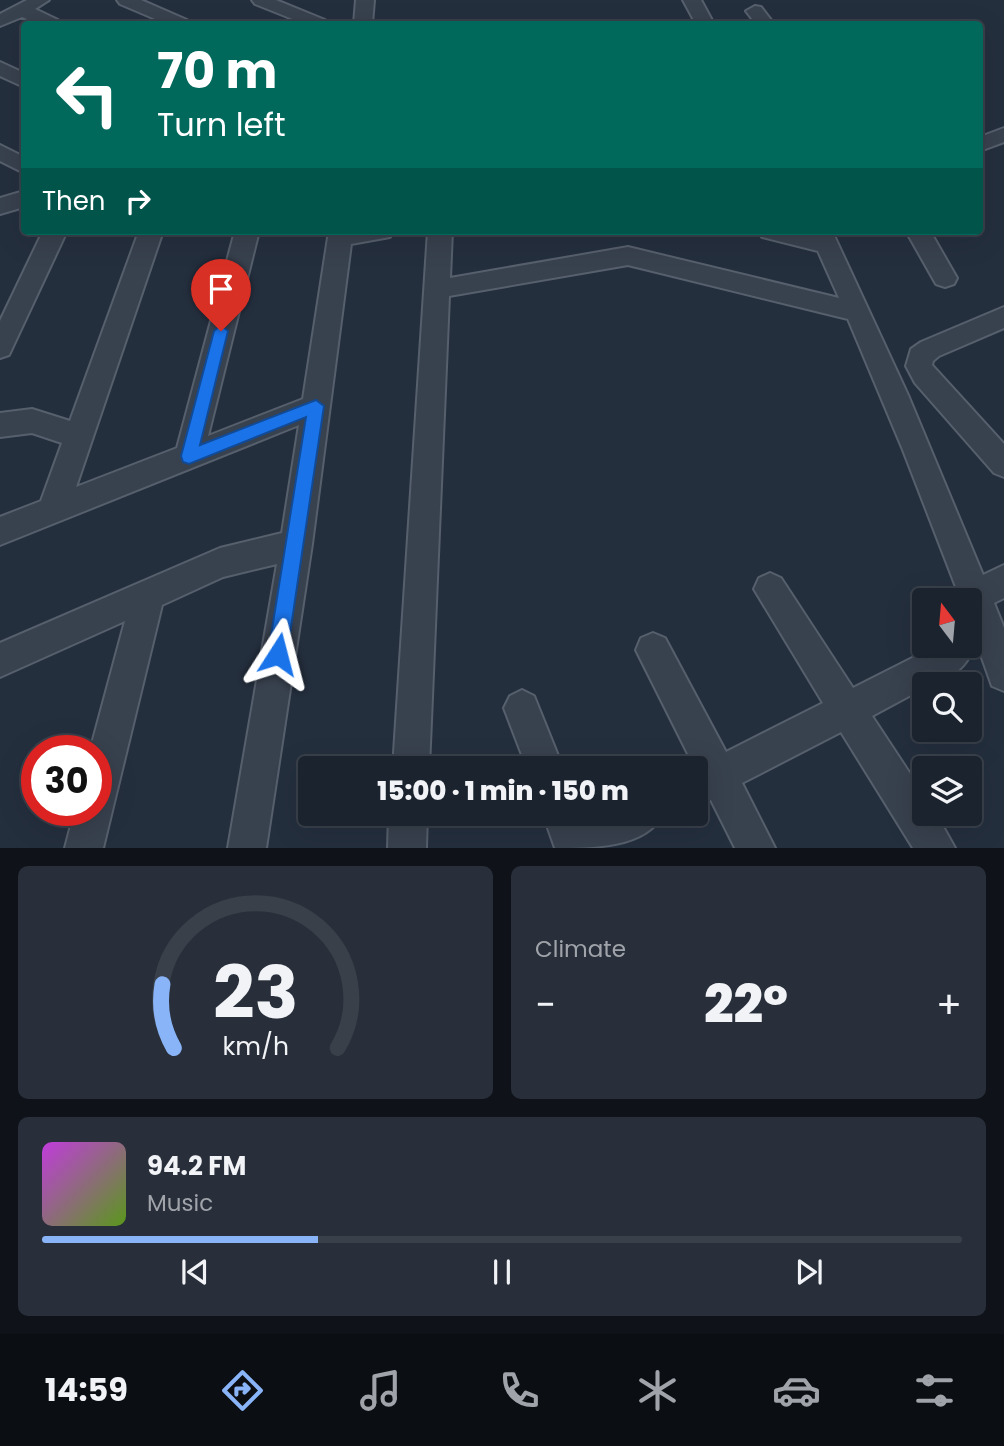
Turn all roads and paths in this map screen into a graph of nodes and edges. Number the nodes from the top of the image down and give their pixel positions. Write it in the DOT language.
graph roads {
  1 [pos="40,0"];
  2 [pos="126,0"];
  3 [pos="261,0"];
  4 [pos="365,0"];
  5 [pos="692,0"];
  6 [pos="22,10"];
  7 [pos="0,21"];
  8 [pos="46,21"];
  9 [pos="174,21"];
  10 [pos="312,21"];
  11 [pos="363,21"];
  12 [pos="703,21"];
  13 [pos="0,68"];
  14 [pos="21,79"];
  15 [pos="0,152"];
  16 [pos="21,164"];
  17 [pos="21,200"];
  18 [pos="0,206"];
  19 [pos="52,235"];
  20 [pos="150,235"];
  21 [pos="246,235"];
  22 [pos="340,235"];
  23 [pos="440,235"];
  24 [pos="800,235"];
  25 [pos="920,235"];
  26 [pos="823,238"];
  27 [pos="945,278"];
  28 [pos="438,289"];
  29 [pos="12,298"];
  30 [pos="857,312"];
  31 [pos="1004,317"];
  32 [pos="0,348"];
  33 [pos="316,406"];
  34 [pos="0,425"];
  35 [pos="79,436"];
  36 [pos="189,456"];
  37 [pos="1004,464"];
  38 [pos="52,510"];
  39 [pos="0,531"];
  40 [pos="296,544"];
  41 [pos="990,588"];
  42 [pos="770,589"];
  43 [pos="148,595"];
  44 [pos="653,650"];
  45 [pos="947,658"];
  46 [pos="0,660"];
  47 [pos="1004,674"];
  48 [pos="522,708"];
  49 [pos="847,709"];
  50 [pos="112,737"];
  51 [pos="412,756"];
  52 [pos="540,756"];
  53 [pos="696,756"];
  54 [pos="708,781"];
  55 [pos="708,785"];
  56 [pos="90,826"];
  57 [pos="408,826"];
  58 [pos="567,826"];
  59 [pos="620,826"];
  60 [pos="84,848"];
  61 [pos="247,848"];
  62 [pos="407,848"];
  63 [pos="577,848"];
  64 [pos="756,848"];
  65 [pos="936,848"];
  1 -- 6 [label="street"];
  2 -- 9 [label="street"];
  3 -- 10 [label="street"];
  4 -- 11 [label="street"];
  5 -- 12 [label="street"];
  6 -- 7 [label="street"];
  6 -- 8 [label="street"];
  13 -- 14 [label="street"];
  15 -- 16 [label="street"];
  17 -- 18 [label="street"];
  19 -- 29 [label="street"];
  20 -- 35 [label="street"];
  21 -- 36 [label="street"];
  22 -- 33 [label="street"];
  23 -- 28 [label="street"];
  24 -- 26 [label="street"];
  25 -- 27 [label="street"];
  26 -- 30 [label="street"];
  28 -- 30 [label="street"];
  28 -- 51 [label="street"];
  29 -- 32 [label="street"];
  30 -- 41 [label="street"];
  31 -- 37 [label="street"];
  33 -- 36 [label="street"];
  33 -- 40 [label="street"];
  34 -- 35 [label="street"];
  35 -- 38 [label="street"];
  36 -- 38 [label="street"];
  38 -- 39 [label="street"];
  40 -- 43 [label="street"];
  40 -- 61 [label="street"];
  41 -- 47 [label="street"];
  42 -- 49 [label="street"];
  43 -- 46 [label="street"];
  43 -- 50 [label="street"];
  44 -- 53 [label="street"];
  45 -- 49 [label="street"];
  48 -- 52 [label="street"];
  49 -- 54 [label="street"];
  49 -- 65 [label="street"];
  55 -- 64 [label="street"];
  56 -- 60 [label="street"];
  57 -- 62 [label="street"];
  58 -- 63 [label="street"];
  59 -- 63 [label="street"];
}
